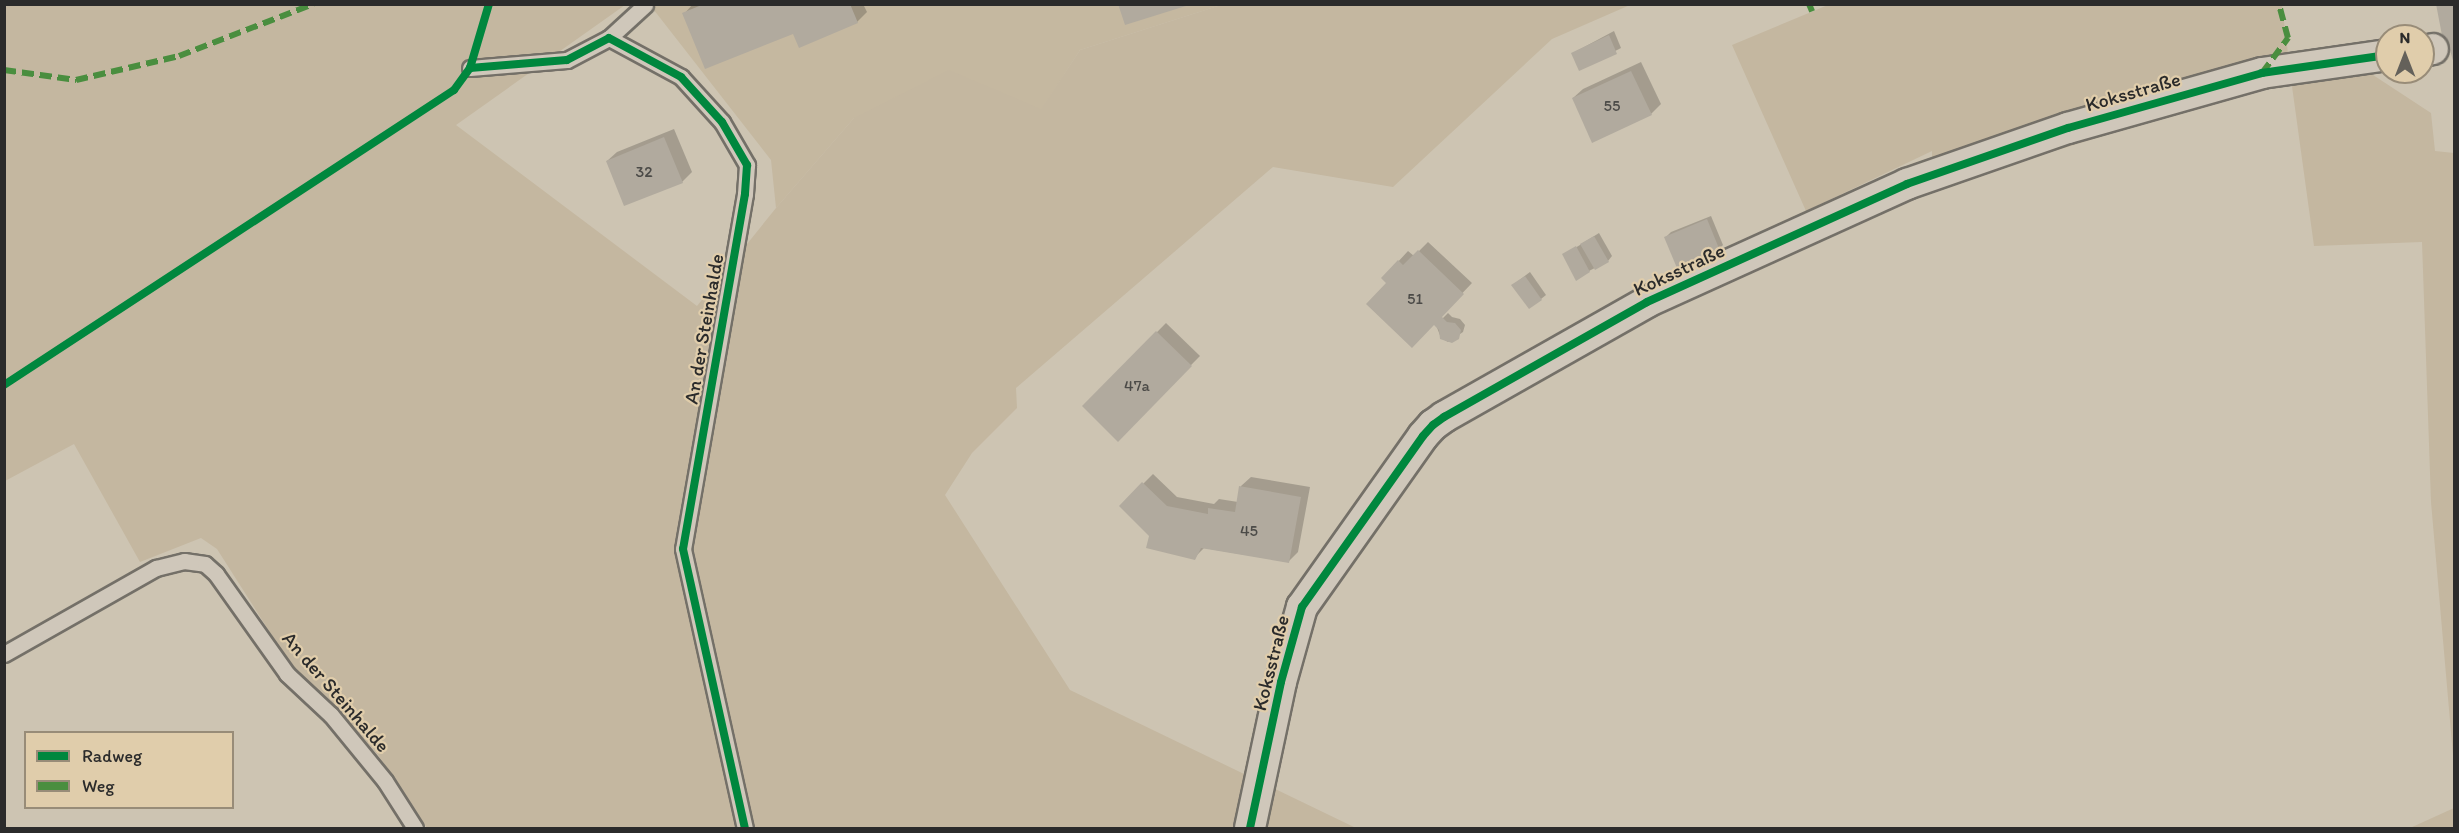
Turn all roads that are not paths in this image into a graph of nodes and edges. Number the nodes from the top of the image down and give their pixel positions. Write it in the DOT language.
graph roads {
  1 [pos="645,5"];
  2 [pos="609,38"];
  3 [pos="2375,57"];
  4 [pos="470,68"];
  5 [pos="4,654"];
  6 [pos="415,828"];
  7 [pos="745,828"];
  8 [pos="1250,828"];
  1 -- 2 [label="lane"];
  2 -- 4 [label="lane"];
  2 -- 7 [label="lane, An der Steinhalde"];
  3 -- 8 [label="street, Koksstraße"];
  5 -- 6 [label="lane, An der Steinhalde"];
}
